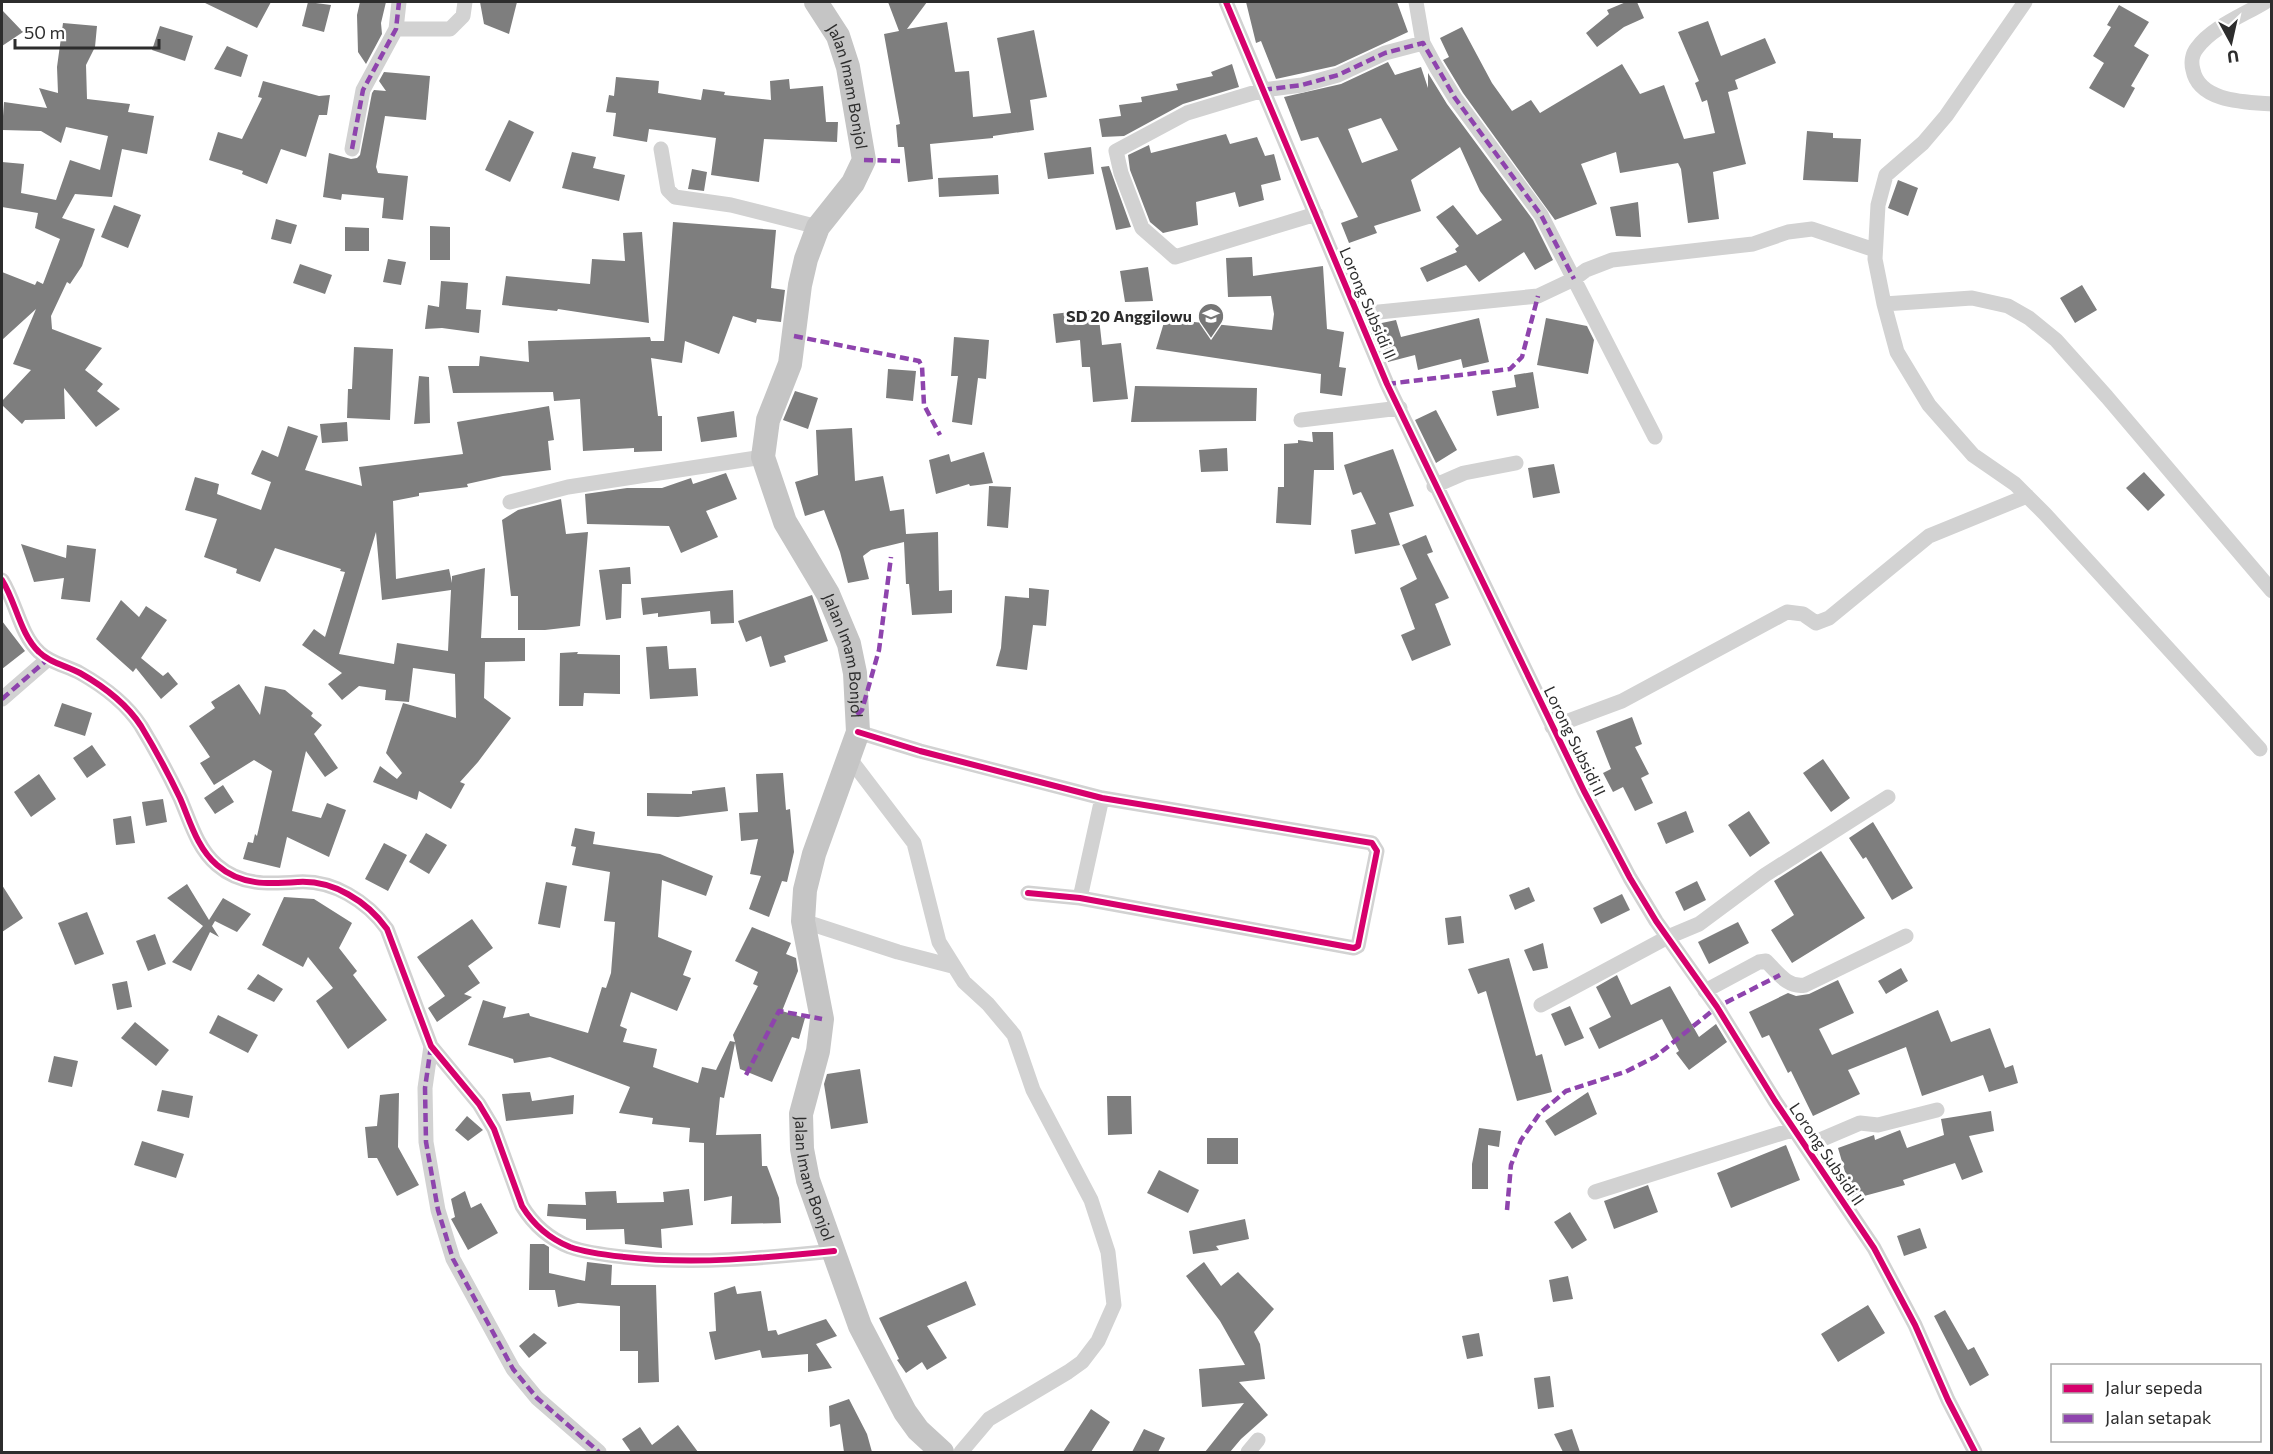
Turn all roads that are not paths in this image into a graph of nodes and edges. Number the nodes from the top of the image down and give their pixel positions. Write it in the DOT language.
graph roads {
  1 [pos="399,2"];
  2 [pos="465,2"];
  3 [pos="816,2"];
  4 [pos="1226,2"];
  5 [pos="1416,2"];
  6 [pos="2025,2"];
  7 [pos="2265,2"];
  8 [pos="396,29"];
  9 [pos="1423,43"];
  10 [pos="1263,90"];
  11 [pos="2271,104"];
  12 [pos="352,149"];
  13 [pos="661,149"];
  14 [pos="1316,214"];
  15 [pos="819,226"];
  16 [pos="1875,250"];
  17 [pos="1574,279"];
  18 [pos="1884,304"];
  19 [pos="1359,314"];
  20 [pos="1400,408"];
  21 [pos="1300,420"];
  22 [pos="1655,437"];
  23 [pos="763,457"];
  24 [pos="1516,463"];
  25 [pos="1434,486"];
  26 [pos="2027,496"];
  27 [pos="510,502"];
  28 [pos="2,580"];
  29 [pos="2271,591"];
  30 [pos="48,659"];
  31 [pos="2,699"];
  32 [pos="1552,726"];
  33 [pos="858,732"];
  34 [pos="2259,749"];
  35 [pos="850,759"];
  36 [pos="1888,797"];
  37 [pos="1102,798"];
  38 [pos="1028,893"];
  39 [pos="1080,898"];
  40 [pos="803,921"];
  41 [pos="1906,936"];
  42 [pos="1668,937"];
  43 [pos="952,966"];
  44 [pos="1705,991"];
  45 [pos="1541,1005"];
  46 [pos="431,1046"];
  47 [pos="1936,1110"];
  48 [pos="1795,1130"];
  49 [pos="1806,1146"];
  50 [pos="1595,1192"];
  51 [pos="834,1251"];
  52 [pos="1258,1440"];
  53 [pos="599,1452"];
  54 [pos="942,1452"];
  55 [pos="961,1452"];
  56 [pos="1248,1452"];
  57 [pos="1975,1452"];
  1 -- 8 [label="street"];
  2 -- 8 [label="street"];
  3 -- 15 [label="main road, Jalan Imam Bonjol"];
  4 -- 10 [label="street, Lorong Subsidi II"];
  5 -- 9 [label="street"];
  6 -- 16 [label="street"];
  7 -- 11 [label="street"];
  8 -- 12 [label="street"];
  9 -- 10 [label="street"];
  9 -- 17 [label="street"];
  10 -- 14 [label="street, Lorong Subsidi II"];
  10 -- 14 [label="street"];
  13 -- 15 [label="street"];
  14 -- 19 [label="street, Lorong Subsidi II"];
  15 -- 23 [label="main road, Jalan Imam Bonjol"];
  16 -- 17 [label="street"];
  16 -- 18 [label="street"];
  17 -- 19 [label="street"];
  17 -- 22 [label="street"];
  18 -- 26 [label="street"];
  18 -- 29 [label="street"];
  19 -- 20 [label="street, Lorong Subsidi II"];
  20 -- 21 [label="street"];
  20 -- 25 [label="street, Lorong Subsidi II"];
  23 -- 27 [label="street"];
  23 -- 33 [label="main road, Jalan Imam Bonjol"];
  24 -- 25 [label="street"];
  25 -- 32 [label="street, Lorong Subsidi II"];
  26 -- 32 [label="street"];
  26 -- 34 [label="street"];
  28 -- 30 [label="street"];
  30 -- 31 [label="street"];
  30 -- 46 [label="street"];
  32 -- 42 [label="street, Lorong Subsidi II"];
  33 -- 35 [label="main road, Jalan Imam Bonjol"];
  33 -- 37 [label="street"];
  35 -- 40 [label="main road, Jalan Imam Bonjol"];
  35 -- 43 [label="street"];
  36 -- 42 [label="street"];
  37 -- 39 [label="street"];
  37 -- 39 [label="street"];
  38 -- 39 [label="street"];
  40 -- 43 [label="street"];
  40 -- 51 [label="main road, Jalan Imam Bonjol"];
  41 -- 44 [label="street"];
  42 -- 44 [label="street, Lorong Subsidi II"];
  42 -- 45 [label="street"];
  43 -- 55 [label="street"];
  44 -- 48 [label="street, Lorong Subsidi II"];
  46 -- 51 [label="street"];
  46 -- 53 [label="street"];
  47 -- 49 [label="street"];
  48 -- 49 [label="street, Lorong Subsidi II"];
  48 -- 50 [label="street"];
  49 -- 57 [label="street, Lorong Subsidi II"];
  51 -- 54 [label="main road, Jalan Imam Bonjol"];
  52 -- 56 [label="street"];
}
